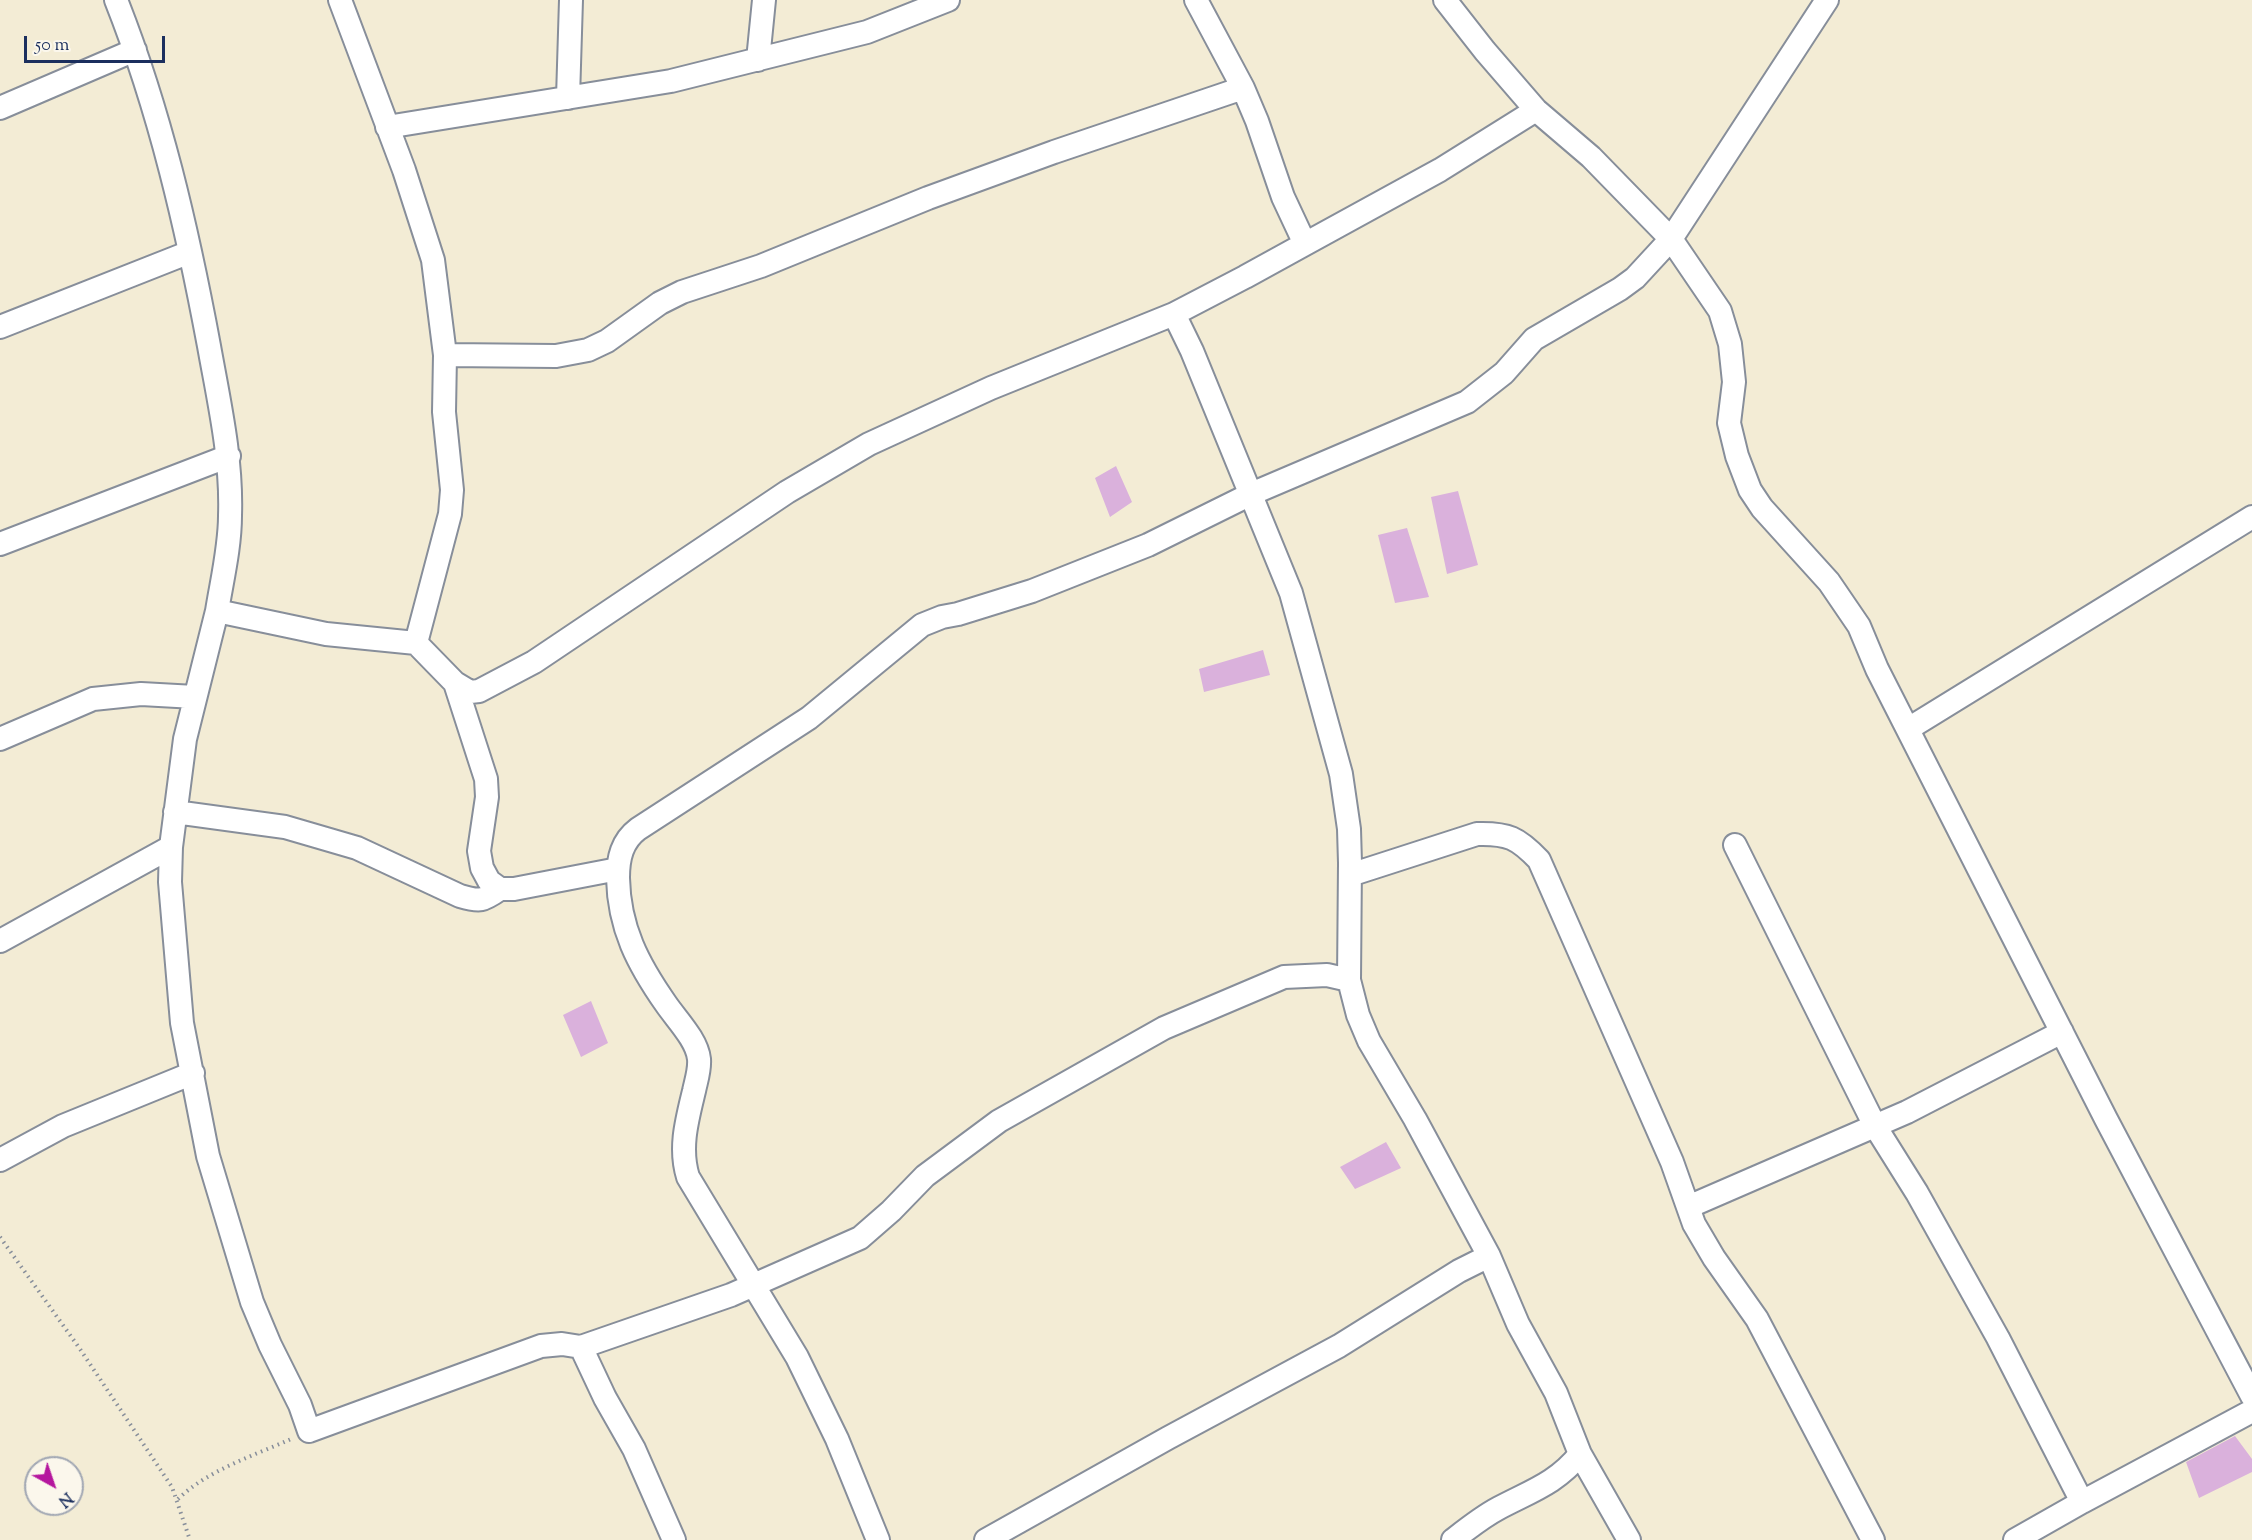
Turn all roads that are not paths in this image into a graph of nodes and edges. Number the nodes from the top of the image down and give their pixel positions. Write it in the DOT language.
graph roads {
  1 [pos="116,0"];
  2 [pos="340,0"];
  3 [pos="572,0"];
  4 [pos="765,0"];
  5 [pos="948,0"];
  6 [pos="1196,0"];
  7 [pos="1445,0"];
  8 [pos="1827,0"];
  9 [pos="135,50"];
  10 [pos="758,60"];
  11 [pos="1243,88"];
  12 [pos="568,98"];
  13 [pos="0,108"];
  14 [pos="1536,110"];
  15 [pos="387,127"];
  16 [pos="1671,238"];
  17 [pos="1305,244"];
  18 [pos="190,252"];
  19 [pos="1174,314"];
  20 [pos="0,327"];
  21 [pos="446,355"];
  22 [pos="229,456"];
  23 [pos="1251,494"];
  24 [pos="2252,517"];
  25 [pos="0,544"];
  26 [pos="217,610"];
  27 [pos="416,644"];
  28 [pos="455,683"];
  29 [pos="195,697"];
  30 [pos="1908,729"];
  31 [pos="0,739"];
  32 [pos="175,812"];
  33 [pos="1735,845"];
  34 [pos="171,848"];
  35 [pos="618,868"];
  36 [pos="1350,875"];
  37 [pos="500,889"];
  38 [pos="0,941"];
  39 [pos="1349,980"];
  40 [pos="2062,1032"];
  41 [pos="193,1073"];
  42 [pos="1875,1126"];
  43 [pos="0,1160"];
  44 [pos="1688,1207"];
  45 [pos="1489,1256"];
  46 [pos="754,1285"];
  47 [pos="581,1347"];
  48 [pos="2252,1396"];
  49 [pos="2252,1411"];
  50 [pos="1580,1454"];
  51 [pos="2082,1502"];
  52 [pos="674,1540"];
  53 [pos="878,1540"];
  54 [pos="986,1540"];
  55 [pos="1452,1540"];
  56 [pos="1629,1540"];
  57 [pos="1873,1540"];
  58 [pos="2015,1540"];
  1 -- 9 [label="street"];
  2 -- 15 [label="street"];
  3 -- 12 [label="street"];
  4 -- 10 [label="street"];
  5 -- 10 [label="street"];
  6 -- 11 [label="street"];
  7 -- 14 [label="street"];
  8 -- 16 [label="street"];
  9 -- 13 [label="street"];
  9 -- 18 [label="street"];
  10 -- 12 [label="street"];
  11 -- 17 [label="street"];
  11 -- 21 [label="street"];
  12 -- 15 [label="street"];
  14 -- 16 [label="street"];
  14 -- 17 [label="street"];
  15 -- 21 [label="street"];
  16 -- 23 [label="street"];
  16 -- 30 [label="street"];
  17 -- 19 [label="street"];
  18 -- 20 [label="street"];
  18 -- 22 [label="street"];
  19 -- 23 [label="street"];
  19 -- 28 [label="street"];
  21 -- 27 [label="street"];
  22 -- 25 [label="street"];
  22 -- 26 [label="street"];
  23 -- 35 [label="street"];
  23 -- 36 [label="street"];
  24 -- 30 [label="street"];
  26 -- 27 [label="street"];
  26 -- 29 [label="street"];
  27 -- 28 [label="street"];
  28 -- 37 [label="street"];
  29 -- 31 [label="street"];
  29 -- 32 [label="street"];
  30 -- 40 [label="street"];
  32 -- 34 [label="street"];
  32 -- 37 [label="street"];
  33 -- 42 [label="street"];
  34 -- 38 [label="street"];
  34 -- 41 [label="street"];
  35 -- 37 [label="street"];
  35 -- 46 [label="street"];
  36 -- 39 [label="street"];
  36 -- 44 [label="street"];
  39 -- 45 [label="street"];
  39 -- 46 [label="street"];
  40 -- 42 [label="street"];
  40 -- 48 [label="street"];
  41 -- 43 [label="street"];
  41 -- 47 [label="street"];
  42 -- 44 [label="street"];
  42 -- 51 [label="street"];
  44 -- 57 [label="street"];
  45 -- 50 [label="street"];
  45 -- 54 [label="street"];
  46 -- 47 [label="street"];
  46 -- 53 [label="street"];
  47 -- 52 [label="street"];
  49 -- 51 [label="street"];
  50 -- 55 [label="street"];
  50 -- 56 [label="street"];
  51 -- 58 [label="street"];
}
